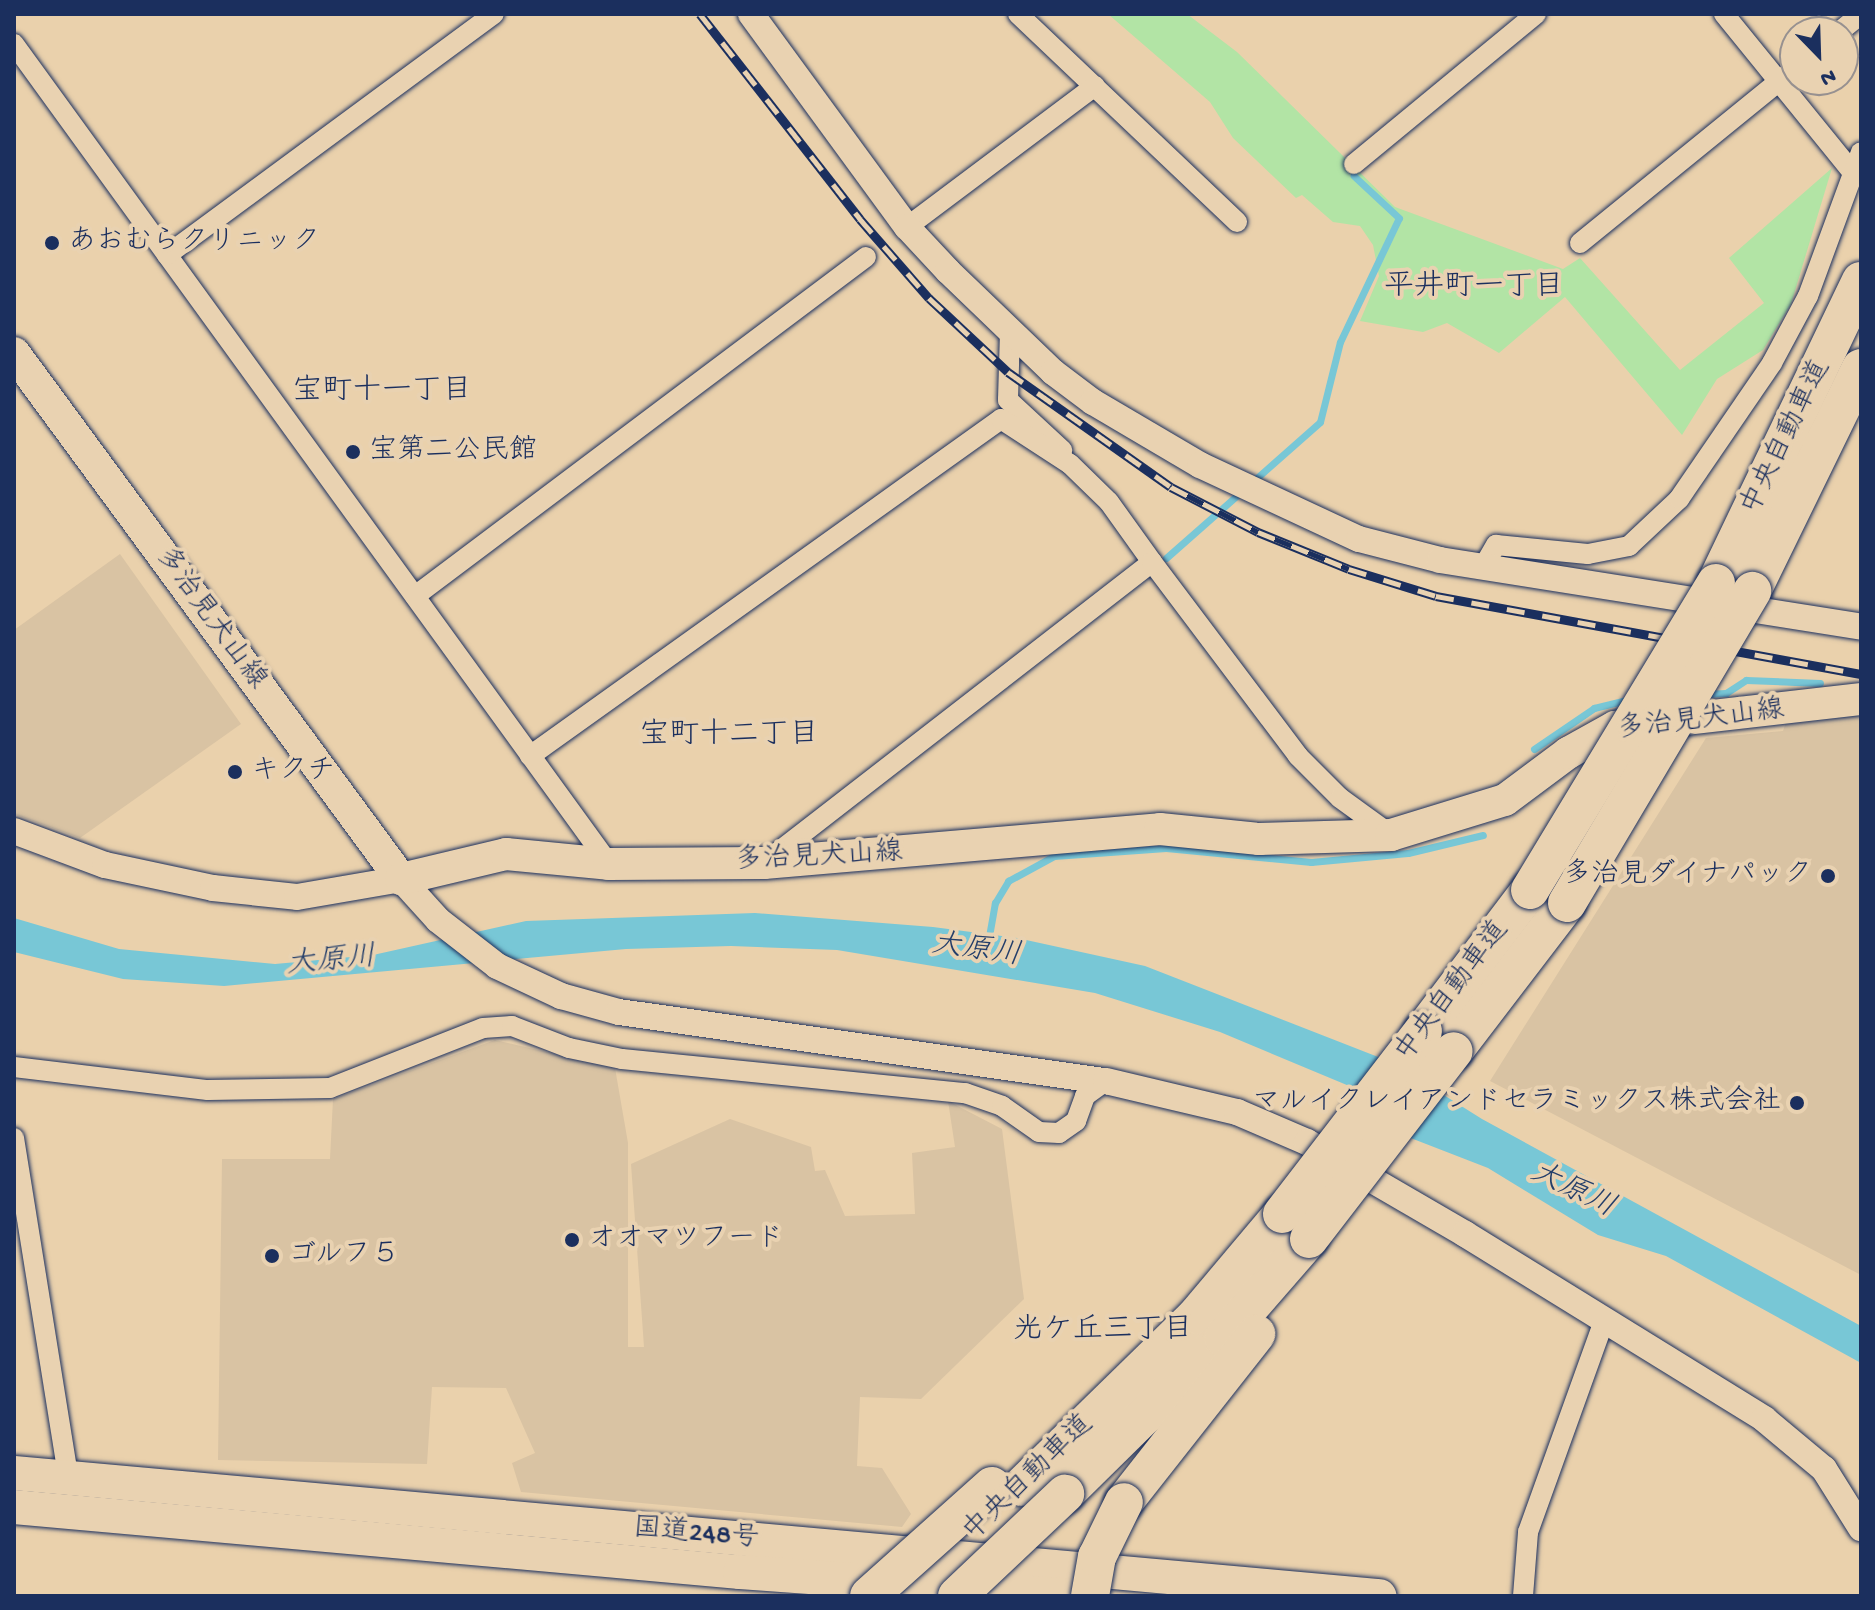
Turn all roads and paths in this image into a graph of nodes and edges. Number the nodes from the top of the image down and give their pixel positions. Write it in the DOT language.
graph roads {
  1 [pos="494,14"];
  2 [pos="751,14"];
  3 [pos="1018,14"];
  4 [pos="1536,14"];
  5 [pos="1724,14"];
  6 [pos="14,44"];
  7 [pos="1779,66"];
  8 [pos="1779,81"];
  9 [pos="1095,86"];
  10 [pos="1802,96"];
  11 [pos="1861,152"];
  12 [pos="1354,164"];
  13 [pos="1853,173"];
  14 [pos="1237,222"];
  15 [pos="907,227"];
  16 [pos="1580,243"];
  17 [pos="167,255"];
  18 [pos="866,257"];
  19 [pos="1861,281"];
  20 [pos="1010,332"];
  21 [pos="14,353"];
  22 [pos="1861,368"];
  23 [pos="1070,464"];
  24 [pos="1152,562"];
  25 [pos="1482,569"];
  26 [pos="415,596"];
  27 [pos="1851,624"];
  28 [pos="1861,699"];
  29 [pos="530,756"];
  30 [pos="14,831"];
  31 [pos="1391,835"];
  32 [pos="764,863"];
  33 [pos="609,864"];
  34 [pos="401,879"];
  35 [pos="1440,1049"];
  36 [pos="14,1067"];
  37 [pos="1106,1081"];
  38 [pos="14,1138"];
  39 [pos="1317,1243"];
  40 [pos="1604,1321"];
  41 [pos="14,1473"];
  42 [pos="68,1477"];
  43 [pos="1006,1486"];
  44 [pos="14,1507"];
  45 [pos="1861,1528"];
  46 [pos="1524,1588"];
  47 [pos="869,1596"];
  48 [pos="900,1596"];
  49 [pos="957,1596"];
  50 [pos="1078,1596"];
  51 [pos="1090,1596"];
  52 [pos="1379,1596"];
  1 -- 17 [label="street"];
  2 -- 15 [label="street"];
  3 -- 9 [label="street"];
  4 -- 12 [label="street"];
  5 -- 7 [label="street"];
  6 -- 17 [label="street"];
  8 -- 16 [label="street"];
  9 -- 14 [label="street"];
  9 -- 15 [label="street"];
  10 -- 13 [label="street"];
  11 -- 13 [label="street"];
  13 -- 25 [label="street"];
  15 -- 20 [label="street"];
  17 -- 26 [label="street"];
  18 -- 26 [label="street"];
  19 -- 35 [label="highway, 中央自動車道, bridge"];
  20 -- 23 [label="street"];
  20 -- 25 [label="street"];
  21 -- 34 [label="main road, 多治見犬山線"];
  22 -- 35 [label="highway, 中央自動車道, bridge"];
  23 -- 24 [label="street"];
  23 -- 29 [label="street"];
  24 -- 31 [label="street"];
  24 -- 32 [label="street"];
  25 -- 27 [label="street"];
  26 -- 29 [label="street"];
  28 -- 31 [label="main road, 多治見犬山線"];
  29 -- 33 [label="street"];
  30 -- 34 [label="street"];
  31 -- 32 [label="main road, 多治見犬山線"];
  32 -- 33 [label="main road, 多治見犬山線"];
  33 -- 34 [label="main road, 多治見犬山線"];
  34 -- 37 [label="street"];
  35 -- 39 [label="highway, bridge"];
  35 -- 43 [label="highway, 中央自動車道, bridge"];
  36 -- 37 [label="street"];
  37 -- 40 [label="street"];
  38 -- 42 [label="street"];
  39 -- 49 [label="highway, 中央自動車道, bridge"];
  39 -- 51 [label="highway, bridge"];
  40 -- 45 [label="street"];
  40 -- 46 [label="street"];
  41 -- 42 [label="highway, 国道248号"];
  42 -- 52 [label="highway, 国道248号"];
  43 -- 47 [label="highway, bridge"];
  43 -- 48 [label="highway, 中央自動車道"];
  44 -- 50 [label="highway, 国道248号"];
}
